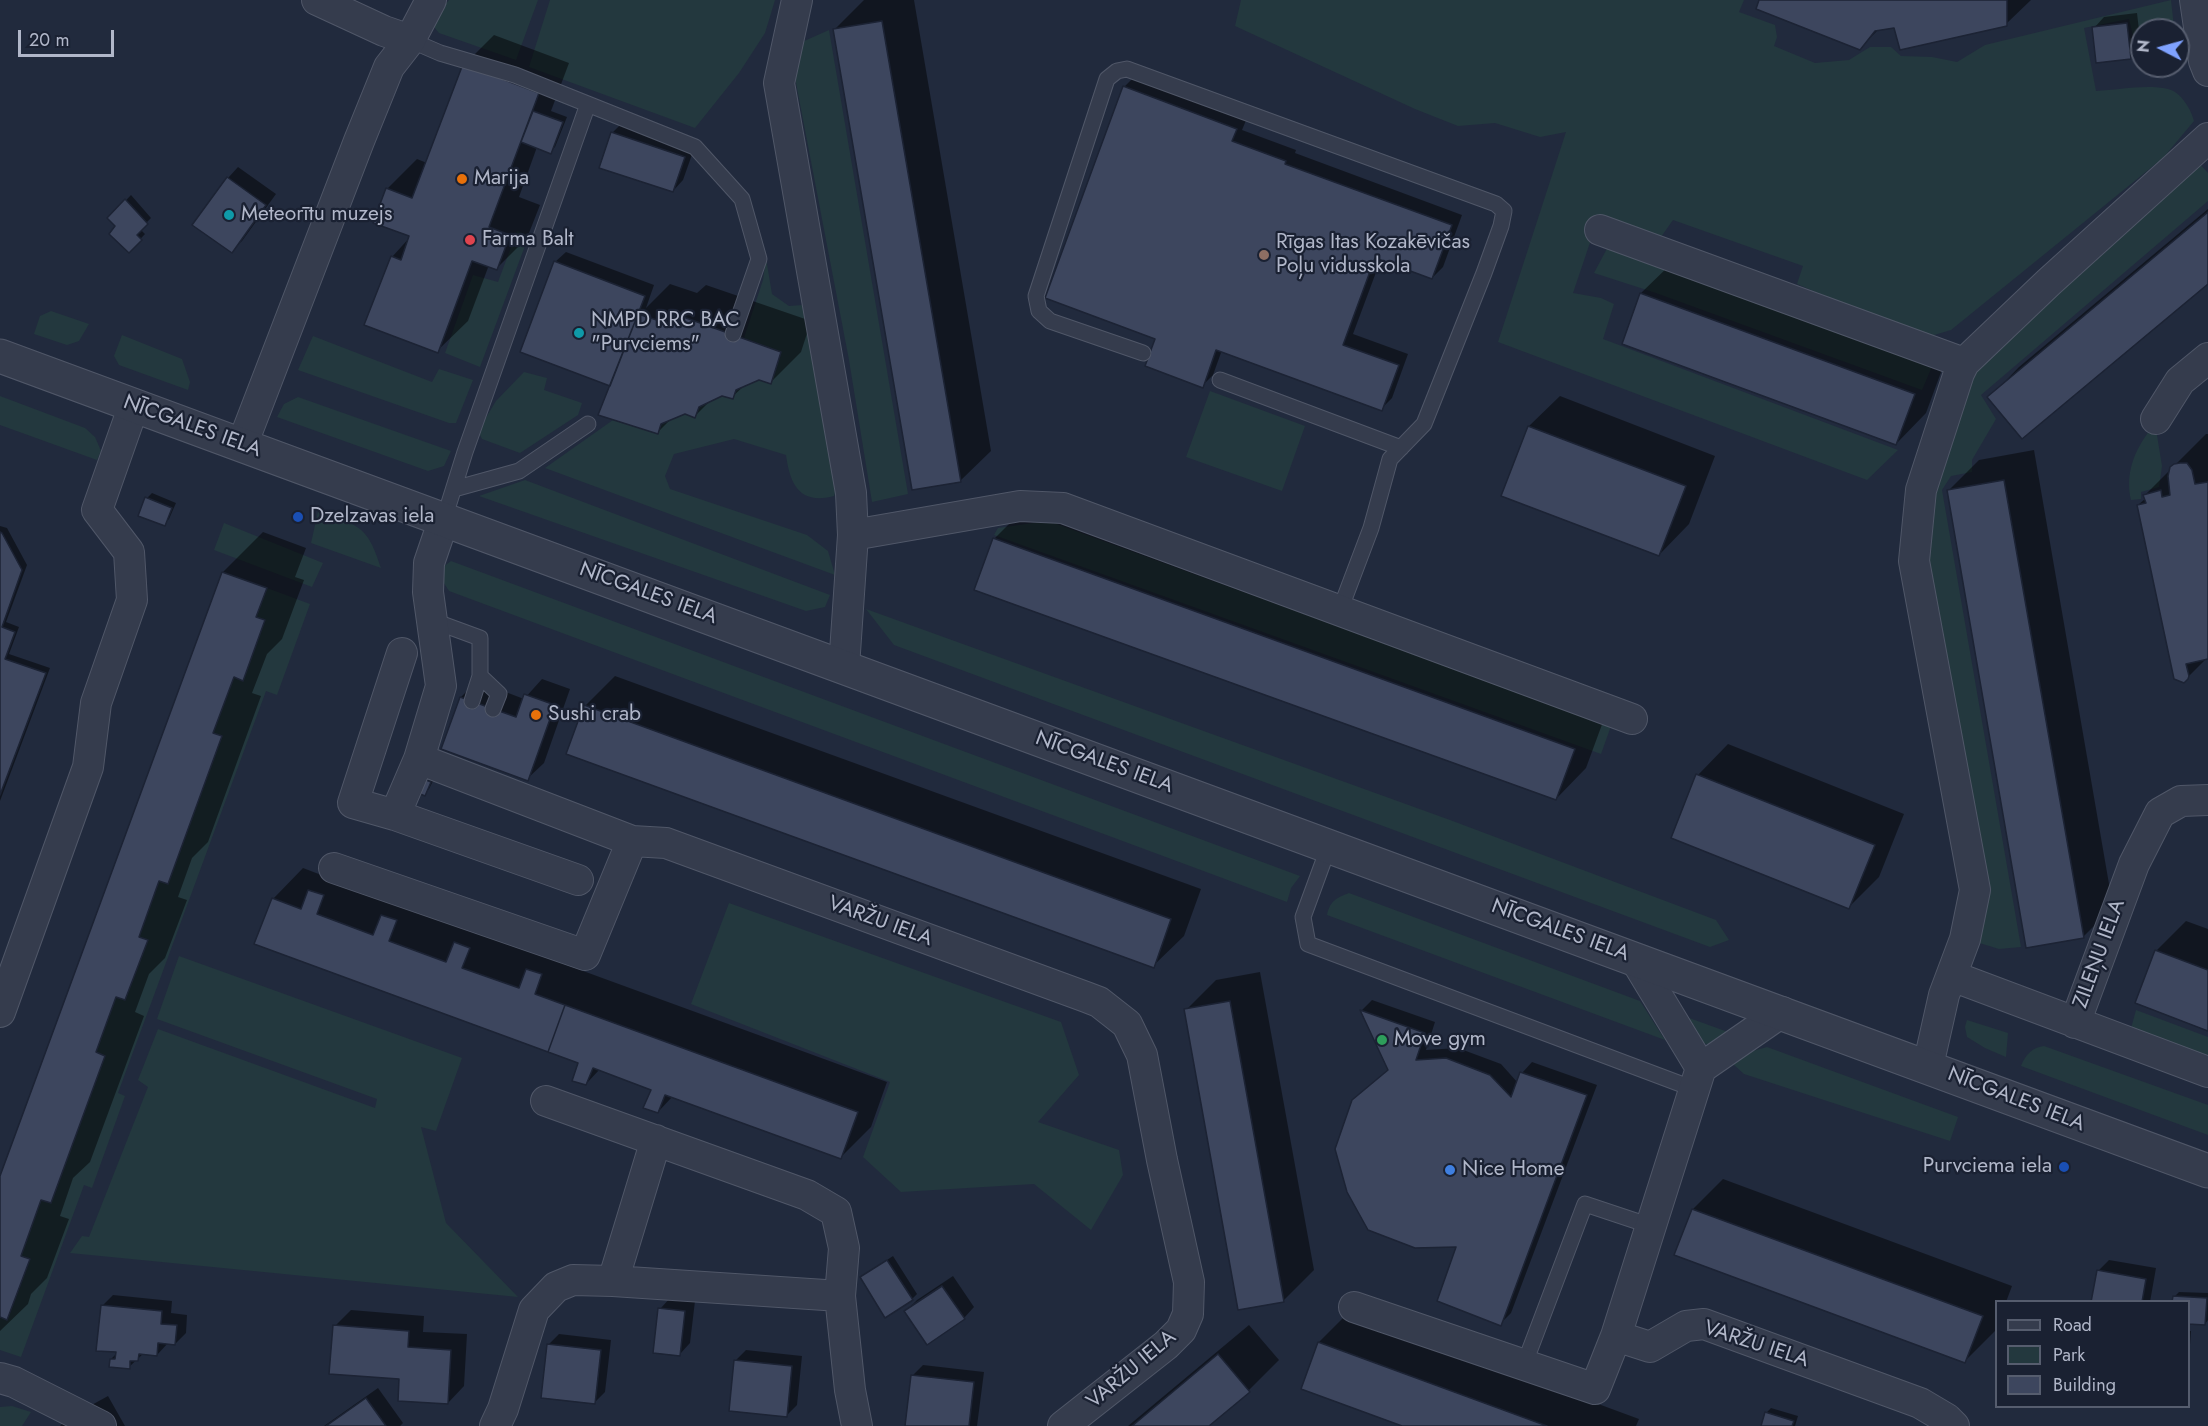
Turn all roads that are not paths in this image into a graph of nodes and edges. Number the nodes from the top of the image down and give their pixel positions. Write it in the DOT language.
graph roads {
  1 [pos="317,0"];
  2 [pos="431,0"];
  3 [pos="798,0"];
  4 [pos="2195,0"];
  5 [pos="410,40"];
  6 [pos="2208,71"];
  7 [pos="588,104"];
  8 [pos="2208,138"];
  9 [pos="1600,230"];
  10 [pos="733,334"];
  11 [pos="1143,352"];
  12 [pos="0,356"];
  13 [pos="2208,358"];
  14 [pos="1964,363"];
  15 [pos="1220,380"];
  16 [pos="134,405"];
  17 [pos="2156,419"];
  18 [pos="588,424"];
  19 [pos="242,446"];
  20 [pos="1401,448"];
  21 [pos="454,489"];
  22 [pos="444,519"];
  23 [pos="853,535"];
  24 [pos="1340,610"];
  25 [pos="432,620"];
  26 [pos="402,653"];
  27 [pos="844,667"];
  28 [pos="480,676"];
  29 [pos="472,701"];
  30 [pos="493,709"];
  31 [pos="1632,718"];
  32 [pos="419,759"];
  33 [pos="2208,800"];
  34 [pos="395,815"];
  35 [pos="632,841"];
  36 [pos="1329,846"];
  37 [pos="334,868"];
  38 [pos="578,880"];
  39 [pos="1635,959"];
  40 [pos="1952,976"];
  41 [pos="0,1012"];
  42 [pos="1782,1012"];
  43 [pos="2075,1023"];
  44 [pos="1928,1066"];
  45 [pos="2208,1072"];
  46 [pos="1698,1078"];
  47 [pos="546,1101"];
  48 [pos="656,1140"];
  49 [pos="2208,1171"];
  50 [pos="1652,1226"];
  51 [pos="613,1281"];
  52 [pos="840,1296"];
  53 [pos="1354,1307"];
  54 [pos="1616,1336"];
  55 [pos="1524,1365"];
  56 [pos="0,1378"];
  57 [pos="101,1426"];
  58 [pos="495,1426"];
  59 [pos="857,1426"];
  60 [pos="1063,1426"];
  61 [pos="1954,1426"];
  1 -- 5 [label="street"];
  2 -- 5 [label="street"];
  3 -- 23 [label="street"];
  4 -- 6 [label="street"];
  5 -- 7 [label="lane"];
  5 -- 19 [label="street"];
  7 -- 10 [label="lane"];
  7 -- 21 [label="lane"];
  8 -- 14 [label="street"];
  9 -- 14 [label="street"];
  11 -- 20 [label="lane"];
  12 -- 16 [label="street, NĪCGALES IELA"];
  13 -- 17 [label="street"];
  14 -- 40 [label="street"];
  15 -- 20 [label="lane"];
  16 -- 19 [label="street, NĪCGALES IELA"];
  16 -- 41 [label="street"];
  18 -- 21 [label="lane"];
  19 -- 22 [label="street, NĪCGALES IELA"];
  20 -- 24 [label="lane"];
  21 -- 22 [label="lane"];
  22 -- 25 [label="street"];
  22 -- 27 [label="street, NĪCGALES IELA"];
  23 -- 24 [label="street"];
  23 -- 27 [label="street"];
  24 -- 31 [label="street"];
  25 -- 28 [label="lane"];
  25 -- 32 [label="street"];
  26 -- 34 [label="street"];
  27 -- 36 [label="street, NĪCGALES IELA"];
  28 -- 29 [label="lane"];
  28 -- 30 [label="lane"];
  32 -- 34 [label="street"];
  32 -- 35 [label="street, VARŽU IELA"];
  33 -- 43 [label="street, ZILEŅU IELA"];
  34 -- 38 [label="street"];
  35 -- 37 [label="street"];
  35 -- 60 [label="street, VARŽU IELA"];
  36 -- 39 [label="street, NĪCGALES IELA"];
  36 -- 46 [label="lane"];
  39 -- 42 [label="street, NĪCGALES IELA"];
  39 -- 46 [label="street"];
  40 -- 43 [label="street, ZILEŅU IELA"];
  40 -- 44 [label="street"];
  42 -- 44 [label="street, NĪCGALES IELA"];
  42 -- 46 [label="street"];
  43 -- 45 [label="street"];
  44 -- 49 [label="street, NĪCGALES IELA"];
  46 -- 50 [label="street"];
  47 -- 48 [label="street"];
  48 -- 51 [label="street"];
  48 -- 52 [label="street"];
  50 -- 54 [label="street"];
  50 -- 55 [label="lane"];
  51 -- 52 [label="street"];
  51 -- 58 [label="street"];
  52 -- 59 [label="street"];
  53 -- 55 [label="street"];
  54 -- 55 [label="street"];
  54 -- 61 [label="street, VARŽU IELA"];
  56 -- 57 [label="street"];
}
